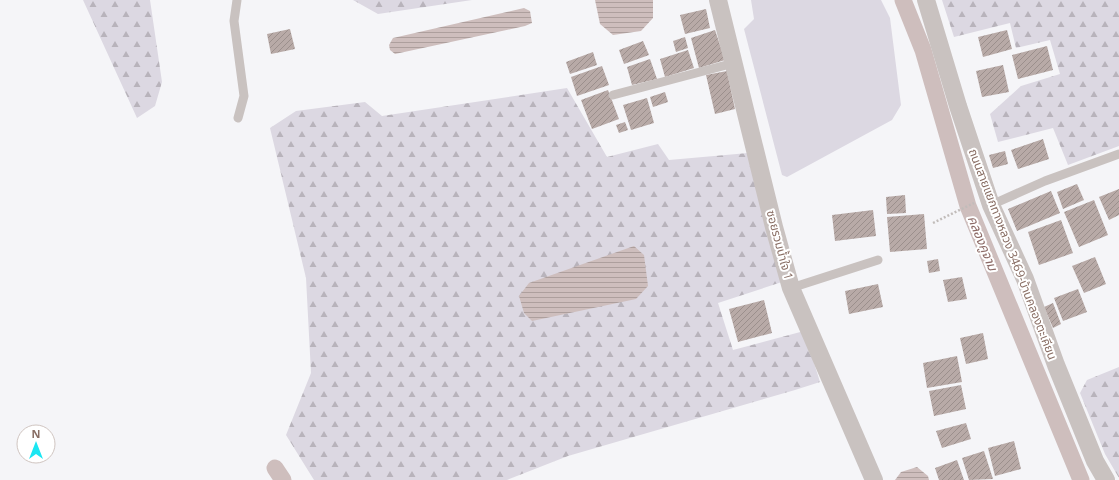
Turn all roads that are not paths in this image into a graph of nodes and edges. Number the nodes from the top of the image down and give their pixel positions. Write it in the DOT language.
graph roads {
  1 [pos="236,0"];
  2 [pos="718,0"];
  3 [pos="926,0"];
  4 [pos="734,63"];
  5 [pos="613,95"];
  6 [pos="238,118"];
  7 [pos="1119,154"];
  8 [pos="984,203"];
  9 [pos="878,260"];
  10 [pos="791,288"];
  11 [pos="874,480"];
  12 [pos="1106,480"];
  1 -- 6 [label="lane"];
  2 -- 4 [label="street, ซอยรวมน้ำใจ 1"];
  3 -- 8 [label="street, ถนนสายแยกทางหลวง 3469-บ้านคลองตะเคียน"];
  4 -- 5 [label="lane"];
  4 -- 10 [label="street, ซอยรวมน้ำใจ 1"];
  7 -- 8 [label="lane"];
  8 -- 12 [label="street, ถนนสายแยกทางหลวง 3469-บ้านคลองตะเคียน"];
  9 -- 10 [label="lane"];
  10 -- 11 [label="street, ซอยรวมน้ำใจ 1"];
}
